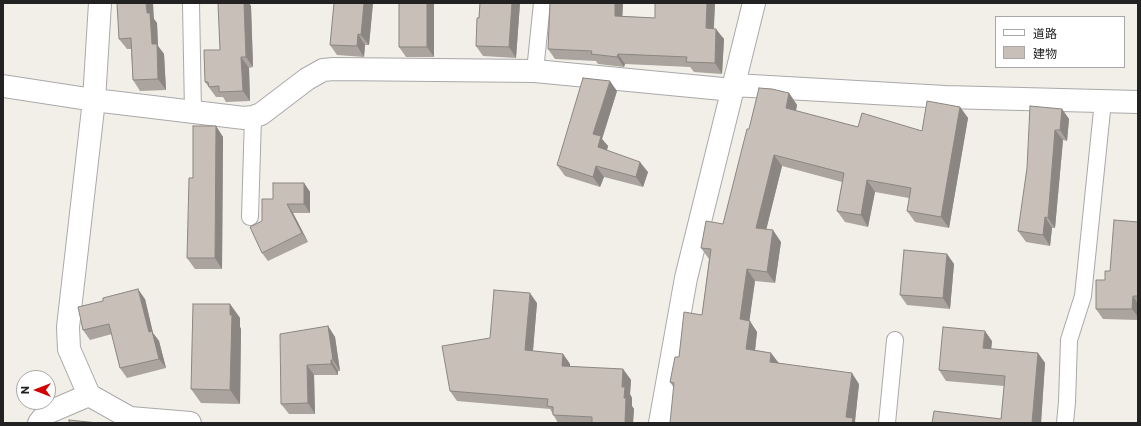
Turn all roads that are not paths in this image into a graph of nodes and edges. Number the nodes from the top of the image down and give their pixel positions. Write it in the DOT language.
graph roads {
  1 [pos="100,3"];
  2 [pos="190,3"];
  3 [pos="542,3"];
  4 [pos="754,3"];
  5 [pos="535,71"];
  6 [pos="3,86"];
  7 [pos="734,87"];
  8 [pos="94,100"];
  9 [pos="1103,101"];
  10 [pos="1138,102"];
  11 [pos="193,112"];
  12 [pos="253,117"];
  13 [pos="250,216"];
  14 [pos="896,340"];
  15 [pos="89,396"];
  16 [pos="39,423"];
  17 [pos="190,423"];
  18 [pos="660,423"];
  19 [pos="887,423"];
  20 [pos="1065,423"];
  1 -- 8 [label="street"];
  2 -- 11 [label="lane"];
  3 -- 5 [label="lane"];
  4 -- 7 [label="street"];
  5 -- 7 [label="street"];
  5 -- 12 [label="street"];
  6 -- 8 [label="street"];
  7 -- 9 [label="street"];
  7 -- 18 [label="street"];
  8 -- 11 [label="street"];
  8 -- 15 [label="street"];
  9 -- 10 [label="street"];
  9 -- 20 [label="lane"];
  11 -- 12 [label="street"];
  12 -- 13 [label="lane"];
  14 -- 19 [label="lane"];
  15 -- 16 [label="street"];
  15 -- 17 [label="street"];
}
